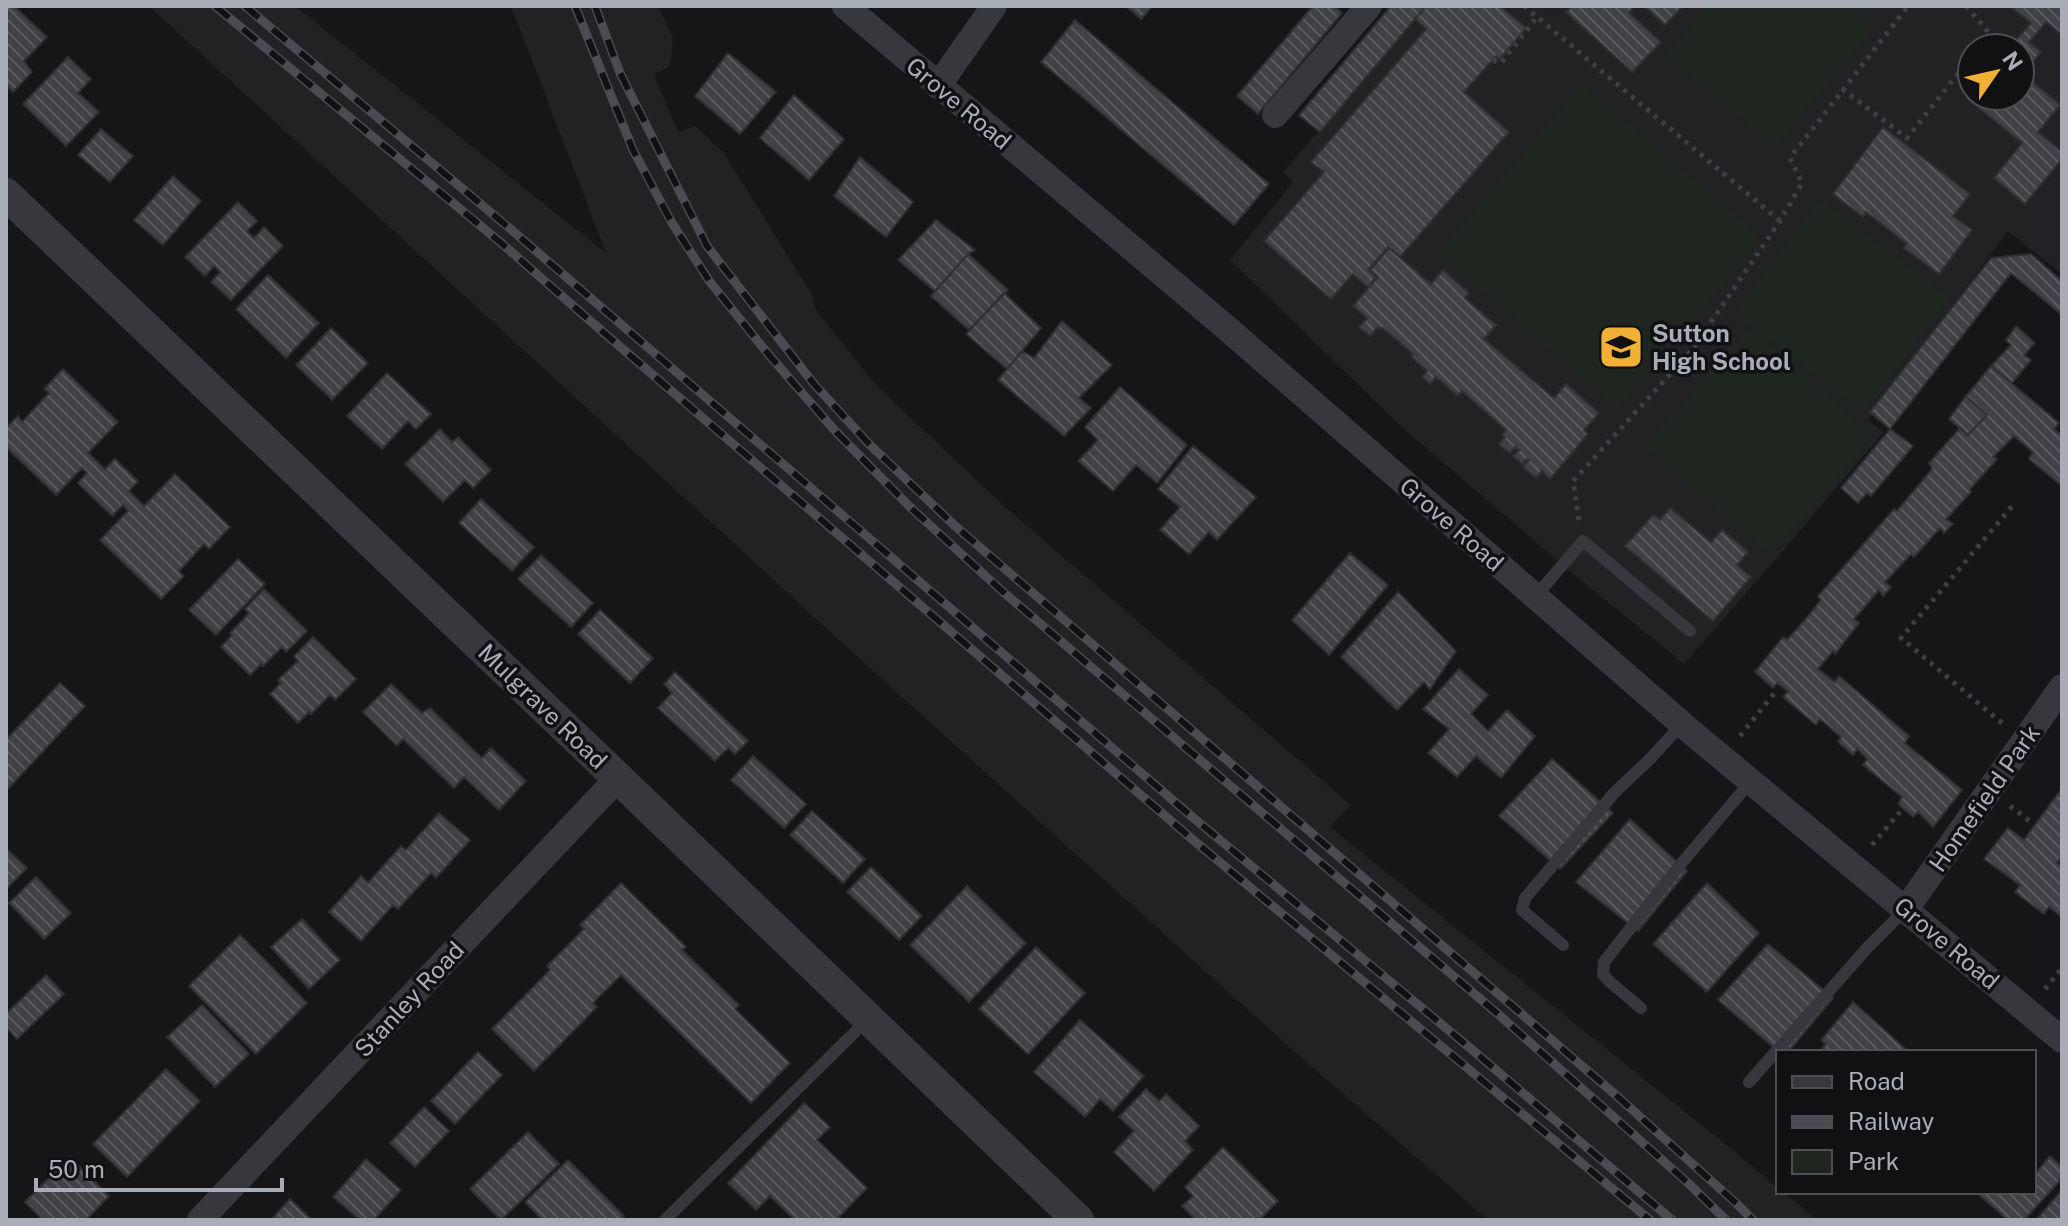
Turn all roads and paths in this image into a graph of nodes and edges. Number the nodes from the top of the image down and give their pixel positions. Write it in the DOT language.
graph roads {
  1 [pos="845,6"];
  2 [pos="994,6"];
  3 [pos="1369,6"];
  4 [pos="1524,6"];
  5 [pos="1908,6"];
  6 [pos="1966,6"];
  7 [pos="1537,17"];
  8 [pos="1988,32"];
  9 [pos="1493,60"];
  10 [pos="1956,76"];
  11 [pos="938,86"];
  12 [pos="1842,89"];
  13 [pos="1275,115"];
  14 [pos="6,194"];
  15 [pos="1780,221"];
  16 [pos="2014,504"];
  17 [pos="1583,541"];
  18 [pos="1535,597"];
  19 [pos="1690,631"];
  20 [pos="2062,687"];
  21 [pos="1777,690"];
  22 [pos="1682,724"];
  23 [pos="2024,741"];
  24 [pos="1723,758"];
  25 [pos="618,778"];
  26 [pos="1751,781"];
  27 [pos="1900,812"];
  28 [pos="1854,866"];
  29 [pos="1906,909"];
  30 [pos="1563,945"];
  31 [pos="1641,1008"];
  32 [pos="868,1018"];
  33 [pos="2062,1040"];
  34 [pos="1777,1050"];
  35 [pos="1776,1051"];
  36 [pos="1749,1082"];
  37 [pos="200,1220"];
  38 [pos="665,1220"];
  39 [pos="1078,1220"];
  1 -- 11 [label="street, Grove Road"];
  2 -- 11 [label="street"];
  3 -- 13 [label="street"];
  4 -- 7 [label="path"];
  5 -- 12 [label="path"];
  6 -- 8 [label="path"];
  7 -- 9 [label="path"];
  7 -- 15 [label="path"];
  10 -- 12 [label="path"];
  11 -- 18 [label="street, Grove Road"];
  12 -- 15 [label="path"];
  14 -- 25 [label="street, Mulgrave Road"];
  15 -- 17 [label="path"];
  16 -- 23 [label="path"];
  17 -- 18 [label="lane"];
  17 -- 19 [label="lane"];
  18 -- 22 [label="street, Grove Road"];
  20 -- 23 [label="street, Homefield Park"];
  21 -- 24 [label="path"];
  22 -- 24 [label="street, Grove Road"];
  22 -- 30 [label="lane"];
  23 -- 29 [label="street, Homefield Park"];
  24 -- 26 [label="street, Grove Road"];
  25 -- 32 [label="street, Mulgrave Road"];
  25 -- 37 [label="street, Stanley Road"];
  26 -- 28 [label="street, Grove Road"];
  26 -- 31 [label="lane"];
  27 -- 28 [label="path"];
  28 -- 29 [label="street, Grove Road"];
  29 -- 33 [label="street, Grove Road"];
  29 -- 34 [label="lane"];
  32 -- 38 [label="lane"];
  32 -- 39 [label="street, Mulgrave Road"];
  35 -- 36 [label="lane"];
}
